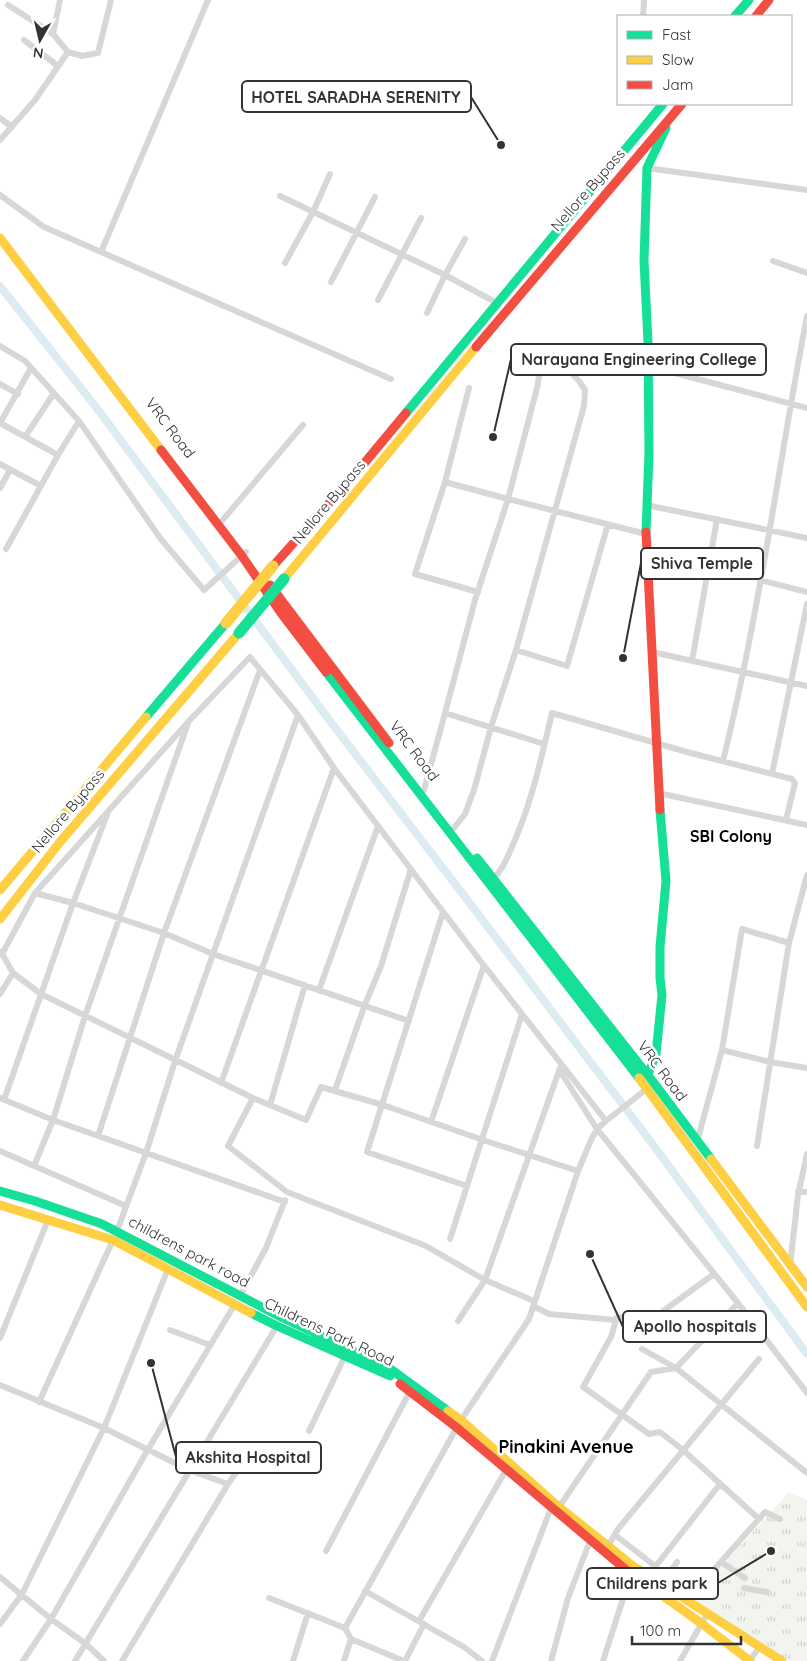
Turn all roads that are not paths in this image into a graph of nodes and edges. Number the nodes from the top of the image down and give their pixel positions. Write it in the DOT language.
graph roads {
  1 [pos="60,0"];
  2 [pos="111,0"];
  3 [pos="208,0"];
  4 [pos="644,0"];
  5 [pos="749,0"];
  6 [pos="769,0"];
  7 [pos="8,5"];
  8 [pos="643,15"];
  9 [pos="736,15"];
  10 [pos="757,15"];
  11 [pos="53,34"];
  12 [pos="24,40"];
  13 [pos="68,52"];
  14 [pos="58,66"];
  15 [pos="661,105"];
  16 [pos="663,105"];
  17 [pos="681,105"];
  18 [pos="671,116"];
  19 [pos="0,118"];
  20 [pos="12,127"];
  21 [pos="0,140"];
  22 [pos="647,168"];
  23 [pos="330,174"];
  24 [pos="807,190"];
  25 [pos="0,194"];
  26 [pos="280,196"];
  27 [pos="375,196"];
  28 [pos="314,212"];
  29 [pos="420,218"];
  30 [pos="0,230"];
  31 [pos="357,233"];
  32 [pos="0,238"];
  33 [pos="465,239"];
  34 [pos="101,252"];
  35 [pos="402,254"];
  36 [pos="773,261"];
  37 [pos="285,263"];
  38 [pos="807,273"];
  39 [pos="445,275"];
  40 [pos="331,282"];
  41 [pos="378,300"];
  42 [pos="497,303"];
  43 [pos="427,313"];
  44 [pos="807,316"];
  45 [pos="0,346"];
  46 [pos="648,366"];
  47 [pos="31,368"];
  48 [pos="391,379"];
  49 [pos="0,384"];
  50 [pos="469,388"];
  51 [pos="18,394"];
  52 [pos="54,394"];
  53 [pos="790,403"];
  54 [pos="807,408"];
  55 [pos="80,421"];
  56 [pos="0,423"];
  57 [pos="303,425"];
  58 [pos="25,437"];
  59 [pos="58,455"];
  60 [pos="0,464"];
  61 [pos="10,470"];
  62 [pos="445,482"];
  63 [pos="41,486"];
  64 [pos="0,488"];
  65 [pos="508,500"];
  66 [pos="646,506"];
  67 [pos="554,510"];
  68 [pos="717,519"];
  69 [pos="222,522"];
  70 [pos="608,524"];
  71 [pos="770,529"];
  72 [pos="646,534"];
  73 [pos="807,538"];
  74 [pos="6,550"];
  75 [pos="244,554"];
  76 [pos="760,580"];
  77 [pos="478,592"];
  78 [pos="807,592"];
  79 [pos="807,604"];
  80 [pos="804,638"];
  81 [pos="516,650"];
  82 [pos="652,652"];
  83 [pos="692,661"];
  84 [pos="260,670"];
  85 [pos="743,672"];
  86 [pos="791,682"];
  87 [pos="807,686"];
  88 [pos="445,713"];
  89 [pos="298,715"];
  90 [pos="189,721"];
  91 [pos="491,727"];
  92 [pos="655,743"];
  93 [pos="544,744"];
  94 [pos="723,761"];
  95 [pos="334,768"];
  96 [pos="772,774"];
  97 [pos="424,790"];
  98 [pos="658,793"];
  99 [pos="109,811"];
  100 [pos="786,820"];
  101 [pos="807,825"];
  102 [pos="378,826"];
  103 [pos="454,828"];
  104 [pos="411,869"];
  105 [pos="807,875"];
  106 [pos="491,881"];
  107 [pos="0,890"];
  108 [pos="36,893"];
  109 [pos="73,903"];
  110 [pos="443,912"];
  111 [pos="0,919"];
  112 [pos="119,919"];
  113 [pos="164,933"];
  114 [pos="789,943"];
  115 [pos="1,951"];
  116 [pos="212,954"];
  117 [pos="484,966"];
  118 [pos="262,970"];
  119 [pos="13,973"];
  120 [pos="305,985"];
  121 [pos="319,990"];
  122 [pos="0,994"];
  123 [pos="41,994"];
  124 [pos="364,1007"];
  125 [pos="522,1014"];
  126 [pos="85,1016"];
  127 [pos="409,1021"];
  128 [pos="130,1038"];
  129 [pos="722,1050"];
  130 [pos="175,1061"];
  131 [pos="770,1062"];
  132 [pos="560,1068"];
  133 [pos="807,1068"];
  134 [pos="650,1082"];
  135 [pos="221,1083"];
  136 [pos="335,1090"];
  137 [pos="253,1098"];
  138 [pos="2,1099"];
  139 [pos="270,1105"];
  140 [pos="383,1105"];
  141 [pos="53,1120"];
  142 [pos="606,1121"];
  143 [pos="431,1122"];
  144 [pos="597,1129"];
  145 [pos="98,1136"];
  146 [pos="483,1140"];
  147 [pos="697,1142"];
  148 [pos="757,1146"];
  149 [pos="0,1151"];
  150 [pos="146,1153"];
  151 [pos="807,1154"];
  152 [pos="529,1155"];
  153 [pos="34,1166"];
  154 [pos="578,1171"];
  155 [pos="467,1186"];
  156 [pos="0,1191"];
  157 [pos="287,1192"];
  158 [pos="798,1192"];
  159 [pos="807,1192"];
  160 [pos="284,1202"];
  161 [pos="0,1205"];
  162 [pos="126,1206"];
  163 [pos="48,1220"];
  164 [pos="115,1236"];
  165 [pos="450,1239"];
  166 [pos="786,1268"];
  167 [pos="168,1269"];
  168 [pos="714,1274"];
  169 [pos="484,1280"];
  170 [pos="807,1287"];
  171 [pos="237,1300"];
  172 [pos="738,1303"];
  173 [pos="534,1304"];
  174 [pos="807,1307"];
  175 [pos="616,1320"];
  176 [pos="458,1321"];
  177 [pos="279,1322"];
  178 [pos="170,1330"];
  179 [pos="0,1338"];
  180 [pos="210,1345"];
  181 [pos="642,1349"];
  182 [pos="345,1356"];
  183 [pos="759,1360"];
  184 [pos="676,1368"];
  185 [pos="0,1384"];
  186 [pos="410,1391"];
  187 [pos="807,1393"];
  188 [pos="40,1402"];
  189 [pos="721,1405"];
  190 [pos="622,1415"];
  191 [pos="459,1424"];
  192 [pos="104,1428"];
  193 [pos="309,1431"];
  194 [pos="683,1450"];
  195 [pos="147,1451"];
  196 [pos="249,1454"];
  197 [pos="189,1470"];
  198 [pos="506,1470"];
  199 [pos="807,1473"];
  200 [pos="523,1480"];
  201 [pos="228,1484"];
  202 [pos="720,1484"];
  203 [pos="553,1504"];
  204 [pos="759,1519"];
  205 [pos="780,1519"];
  206 [pos="615,1535"];
  207 [pos="590,1541"];
  208 [pos="608,1546"];
  209 [pos="326,1551"];
  210 [pos="676,1562"];
  211 [pos="721,1562"];
  212 [pos="655,1566"];
  213 [pos="631,1574"];
  214 [pos="648,1576"];
  215 [pos="0,1577"];
  216 [pos="746,1578"];
  217 [pos="662,1585"];
  218 [pos="744,1588"];
  219 [pos="365,1591"];
  220 [pos="767,1592"];
  221 [pos="22,1594"];
  222 [pos="270,1598"];
  223 [pos="686,1601"];
  224 [pos="308,1613"];
  225 [pos="704,1618"];
  226 [pos="51,1619"];
  227 [pos="422,1622"];
  228 [pos="0,1624"];
  229 [pos="345,1628"];
  230 [pos="350,1639"];
  231 [pos="86,1644"];
  232 [pos="759,1647"];
  233 [pos="401,1660"];
  234 [pos="23,1661"];
  235 [pos="75,1661"];
  236 [pos="104,1661"];
  237 [pos="122,1661"];
  238 [pos="293,1661"];
  239 [pos="344,1661"];
  240 [pos="482,1661"];
  241 [pos="492,1661"];
  242 [pos="551,1661"];
  243 [pos="603,1661"];
  244 [pos="680,1661"];
  245 [pos="750,1661"];
  246 [pos="782,1661"];
  1 -- 11 [label="street"];
  2 -- 13 [label="street"];
  3 -- 34 [label="street"];
  4 -- 8 [label="street"];
  5 -- 9 [label="main road"];
  6 -- 10 [label="main road"];
  7 -- 11 [label="street"];
  11 -- 13 [label="street"];
  12 -- 14 [label="street"];
  13 -- 14 [label="street"];
  14 -- 20 [label="street"];
  15 -- 42 [label="main road, Nellore Bypass"];
  16 -- 18 [label="street"];
  17 -- 18 [label="main road, Nellore Bypass"];
  18 -- 22 [label="main road"];
  18 -- 111 [label="main road, Nellore Bypass, bridge"];
  19 -- 20 [label="street"];
  20 -- 21 [label="street"];
  22 -- 24 [label="street"];
  22 -- 46 [label="main road"];
  23 -- 28 [label="street"];
  25 -- 34 [label="street"];
  26 -- 28 [label="street"];
  27 -- 31 [label="street"];
  28 -- 31 [label="street"];
  28 -- 37 [label="street"];
  29 -- 35 [label="street"];
  30 -- 69 [label="main road, VRC Road"];
  31 -- 35 [label="street"];
  31 -- 40 [label="street"];
  32 -- 75 [label="main road"];
  33 -- 39 [label="street"];
  34 -- 48 [label="street"];
  35 -- 39 [label="street"];
  35 -- 41 [label="street"];
  36 -- 38 [label="street"];
  39 -- 42 [label="street"];
  39 -- 43 [label="street"];
  42 -- 107 [label="main road, Nellore Bypass, bridge"];
  44 -- 53 [label="street"];
  45 -- 47 [label="street"];
  46 -- 53 [label="street"];
  46 -- 66 [label="main road"];
  47 -- 51 [label="street"];
  47 -- 52 [label="street"];
  49 -- 51 [label="street"];
  50 -- 62 [label="street"];
  51 -- 56 [label="street"];
  52 -- 55 [label="street"];
  52 -- 58 [label="street"];
  53 -- 54 [label="street"];
  53 -- 71 [label="street"];
  55 -- 59 [label="street"];
  55 -- 75 [label="street"];
  56 -- 58 [label="street"];
  57 -- 69 [label="street"];
  58 -- 59 [label="street"];
  59 -- 63 [label="street"];
  60 -- 61 [label="street"];
  61 -- 63 [label="street"];
  61 -- 64 [label="street"];
  62 -- 65 [label="street"];
  62 -- 77 [label="street"];
  63 -- 74 [label="street"];
  65 -- 67 [label="street"];
  65 -- 67 [label="street"];
  65 -- 77 [label="street"];
  66 -- 68 [label="street"];
  66 -- 72 [label="main road"];
  67 -- 70 [label="street"];
  67 -- 81 [label="street"];
  68 -- 71 [label="street"];
  68 -- 83 [label="street"];
  69 -- 75 [label="main road, VRC Road"];
  70 -- 72 [label="street"];
  70 -- 81 [label="street"];
  71 -- 73 [label="street"];
  71 -- 76 [label="street"];
  72 -- 82 [label="main road"];
  75 -- 97 [label="main road, VRC Road"];
  75 -- 106 [label="main road"];
  76 -- 78 [label="street"];
  76 -- 85 [label="street"];
  77 -- 88 [label="street"];
  79 -- 80 [label="street"];
  80 -- 86 [label="street"];
  81 -- 91 [label="street"];
  82 -- 83 [label="street"];
  82 -- 92 [label="main road"];
  83 -- 85 [label="street"];
  84 -- 89 [label="street"];
  84 -- 90 [label="street"];
  84 -- 113 [label="street"];
  85 -- 86 [label="street"];
  85 -- 94 [label="street"];
  86 -- 87 [label="street"];
  86 -- 96 [label="street"];
  88 -- 91 [label="street"];
  88 -- 97 [label="street"];
  89 -- 95 [label="street"];
  89 -- 116 [label="street"];
  90 -- 99 [label="street"];
  90 -- 112 [label="street"];
  91 -- 93 [label="street"];
  91 -- 103 [label="street"];
  92 -- 93 [label="street"];
  92 -- 94 [label="street"];
  92 -- 98 [label="main road"];
  93 -- 106 [label="street"];
  94 -- 96 [label="street"];
  95 -- 102 [label="street"];
  95 -- 118 [label="street"];
  96 -- 100 [label="street"];
  97 -- 103 [label="main road, VRC Road"];
  98 -- 100 [label="street"];
  98 -- 134 [label="main road"];
  99 -- 108 [label="street"];
  99 -- 109 [label="street"];
  100 -- 101 [label="street"];
  102 -- 104 [label="street"];
  102 -- 121 [label="street"];
  103 -- 106 [label="main road, VRC Road"];
  104 -- 110 [label="street"];
  104 -- 124 [label="street"];
  105 -- 114 [label="street"];
  106 -- 134 [label="main road, VRC Road"];
  108 -- 109 [label="street"];
  108 -- 115 [label="street"];
  109 -- 112 [label="street"];
  109 -- 123 [label="street"];
  110 -- 117 [label="street"];
  110 -- 127 [label="street"];
  112 -- 113 [label="street"];
  112 -- 126 [label="street"];
  113 -- 116 [label="street"];
  113 -- 128 [label="street"];
  114 -- 129 [label="street"];
  114 -- 131 [label="street"];
  115 -- 119 [label="street"];
  116 -- 118 [label="street"];
  116 -- 130 [label="street"];
  117 -- 125 [label="street"];
  117 -- 143 [label="street"];
  118 -- 120 [label="street"];
  118 -- 135 [label="street"];
  119 -- 122 [label="street"];
  119 -- 123 [label="street"];
  120 -- 121 [label="street"];
  120 -- 139 [label="street"];
  121 -- 124 [label="street"];
  123 -- 126 [label="street"];
  123 -- 138 [label="street"];
  124 -- 127 [label="street"];
  124 -- 136 [label="street"];
  125 -- 132 [label="street"];
  125 -- 146 [label="street"];
  126 -- 128 [label="street"];
  126 -- 141 [label="street"];
  127 -- 140 [label="street"];
  128 -- 130 [label="street"];
  128 -- 145 [label="street"];
  129 -- 131 [label="street"];
  129 -- 147 [label="street"];
  130 -- 135 [label="street"];
  130 -- 150 [label="street"];
  131 -- 133 [label="street"];
  131 -- 148 [label="street"];
  132 -- 142 [label="street"];
  132 -- 144 [label="street"];
  132 -- 152 [label="street"];
  134 -- 142 [label="street"];
  134 -- 147 [label="main road, VRC Road"];
  134 -- 166 [label="main road"];
  135 -- 137 [label="street"];
  136 -- 139 [label="street"];
  136 -- 140 [label="street"];
  137 -- 139 [label="street"];
  137 -- 157 [label="street"];
  138 -- 141 [label="street"];
  140 -- 143 [label="street"];
  140 -- 155 [label="street"];
  141 -- 145 [label="street"];
  141 -- 153 [label="street"];
  142 -- 144 [label="street"];
  143 -- 146 [label="street"];
  144 -- 154 [label="street"];
  144 -- 168 [label="street"];
  145 -- 150 [label="street"];
  146 -- 152 [label="street"];
  146 -- 155 [label="street"];
  147 -- 166 [label="main road, VRC Road"];
  149 -- 153 [label="street"];
  150 -- 160 [label="street"];
  150 -- 162 [label="street"];
  151 -- 158 [label="street"];
  152 -- 154 [label="street"];
  152 -- 169 [label="street"];
  153 -- 162 [label="street"];
  154 -- 173 [label="street"];
  155 -- 165 [label="street"];
  156 -- 164 [label="main road, childrens park road"];
  157 -- 160 [label="street"];
  157 -- 169 [label="street"];
  158 -- 159 [label="street"];
  158 -- 166 [label="street"];
  160 -- 171 [label="street"];
  161 -- 163 [label="main road, Childrens Park Road"];
  162 -- 164 [label="street"];
  163 -- 164 [label="main road, Childrens Park Road"];
  163 -- 179 [label="street"];
  164 -- 167 [label="main road, Childrens Park Road"];
  164 -- 171 [label="main road, childrens park road"];
  164 -- 188 [label="street"];
  166 -- 170 [label="main road, VRC Road"];
  166 -- 174 [label="main road"];
  167 -- 171 [label="main road, Childrens Park Road"];
  167 -- 192 [label="street"];
  168 -- 172 [label="street"];
  168 -- 175 [label="street"];
  169 -- 173 [label="street"];
  169 -- 176 [label="street"];
  171 -- 177 [label="main road, childrens park road"];
  171 -- 180 [label="street"];
  172 -- 184 [label="street"];
  172 -- 187 [label="street"];
  173 -- 175 [label="street"];
  173 -- 191 [label="street"];
  175 -- 190 [label="street"];
  177 -- 182 [label="main road, Childrens Park Road"];
  177 -- 191 [label="main road, childrens park road"];
  177 -- 197 [label="street"];
  178 -- 180 [label="street"];
  180 -- 195 [label="street"];
  181 -- 184 [label="street"];
  182 -- 186 [label="main road, Childrens Park Road"];
  182 -- 193 [label="street"];
  183 -- 189 [label="street"];
  184 -- 189 [label="street"];
  184 -- 190 [label="street"];
  185 -- 188 [label="street"];
  186 -- 191 [label="main road, Childrens Park Road"];
  186 -- 209 [label="street"];
  188 -- 192 [label="street"];
  189 -- 194 [label="street"];
  189 -- 199 [label="street"];
  190 -- 194 [label="street"];
  190 -- 203 [label="street"];
  191 -- 198 [label="main road, Childrens Park Road"];
  191 -- 200 [label="main road, childrens park road"];
  191 -- 219 [label="street"];
  192 -- 195 [label="street"];
  192 -- 221 [label="street"];
  194 -- 202 [label="street"];
  194 -- 206 [label="street"];
  195 -- 197 [label="street"];
  195 -- 226 [label="street"];
  196 -- 201 [label="street"];
  197 -- 201 [label="street"];
  197 -- 231 [label="street"];
  198 -- 200 [label="main road, Childrens Park Road"];
  198 -- 227 [label="street"];
  200 -- 203 [label="main road, childrens park road"];
  201 -- 237 [label="street"];
  202 -- 204 [label="street"];
  202 -- 212 [label="street"];
  203 -- 207 [label="main road"];
  203 -- 208 [label="main road"];
  203 -- 241 [label="street"];
  204 -- 205 [label="street"];
  204 -- 211 [label="street"];
  206 -- 208 [label="street"];
  206 -- 212 [label="street"];
  207 -- 213 [label="main road"];
  207 -- 242 [label="street"];
  208 -- 214 [label="main road"];
  210 -- 217 [label="street"];
  211 -- 216 [label="street"];
  211 -- 223 [label="street"];
  212 -- 214 [label="street"];
  213 -- 225 [label="main road"];
  213 -- 243 [label="street"];
  214 -- 217 [label="main road"];
  215 -- 221 [label="street"];
  217 -- 223 [label="main road"];
  218 -- 220 [label="street"];
  219 -- 227 [label="street"];
  219 -- 229 [label="street"];
  221 -- 226 [label="street"];
  221 -- 228 [label="street"];
  222 -- 224 [label="street"];
  223 -- 225 [label="main road"];
  224 -- 229 [label="street"];
  224 -- 238 [label="street"];
  225 -- 232 [label="main road"];
  225 -- 244 [label="street"];
  225 -- 245 [label="main road"];
  226 -- 231 [label="street"];
  226 -- 234 [label="street"];
  227 -- 233 [label="street"];
  227 -- 240 [label="street"];
  229 -- 230 [label="street"];
  230 -- 233 [label="street"];
  230 -- 239 [label="street"];
  231 -- 235 [label="street"];
  231 -- 236 [label="street"];
  232 -- 245 [label="street"];
  232 -- 246 [label="main road"];
}
